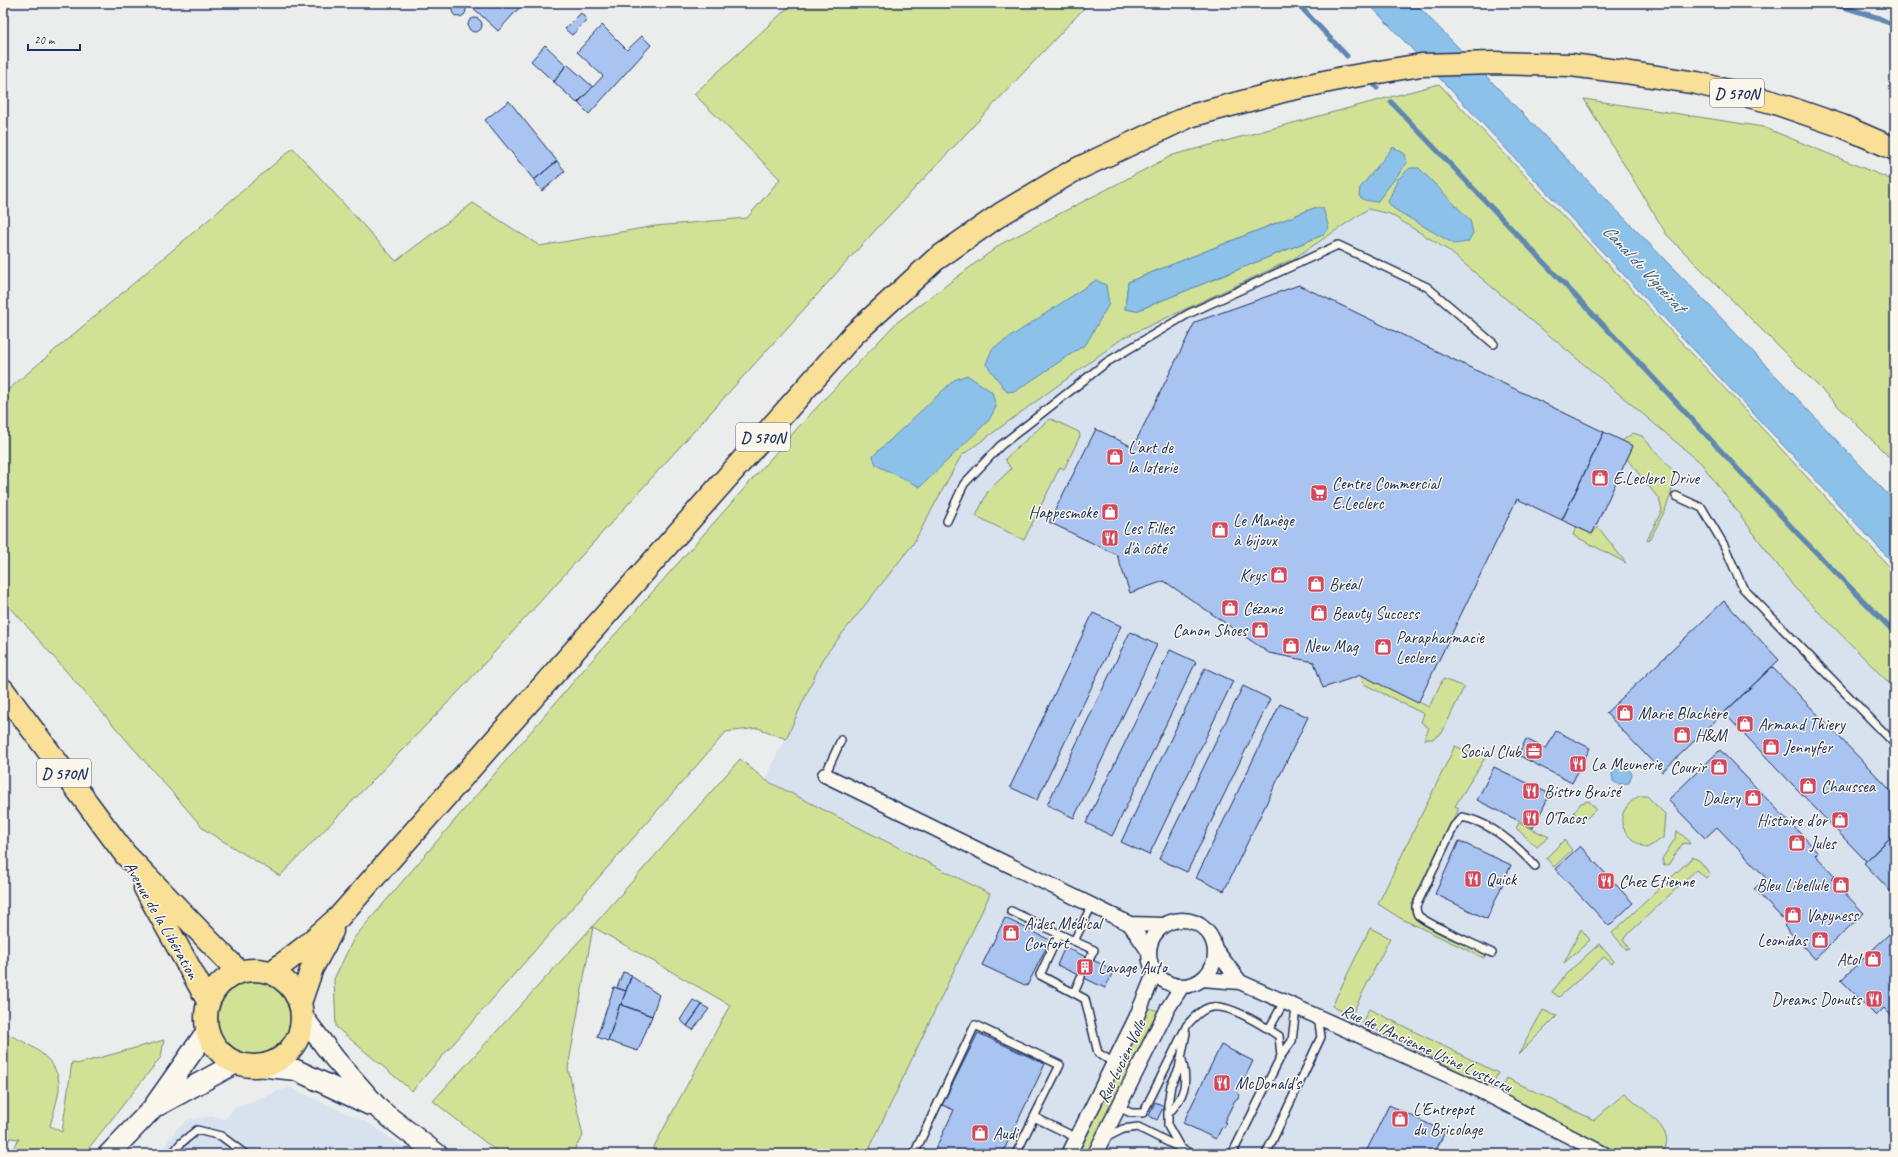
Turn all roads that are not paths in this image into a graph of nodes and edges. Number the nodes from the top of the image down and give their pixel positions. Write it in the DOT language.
graph roads {
  1 [pos="1895,149"];
  2 [pos="1494,344"];
  3 [pos="1676,496"];
  4 [pos="947,522"];
  5 [pos="3,690"];
  6 [pos="841,740"];
  7 [pos="1895,744"];
  8 [pos="825,775"];
  9 [pos="125,854"];
  10 [pos="1535,866"];
  11 [pos="1092,905"];
  12 [pos="1011,911"];
  13 [pos="339,917"];
  14 [pos="1130,924"];
  15 [pos="1163,925"];
  16 [pos="1059,934"];
  17 [pos="1074,941"];
  18 [pos="1215,949"];
  19 [pos="1150,952"];
  20 [pos="1492,953"];
  21 [pos="1090,958"];
  22 [pos="239,972"];
  23 [pos="1156,972"];
  24 [pos="271,973"];
  25 [pos="1081,977"];
  26 [pos="1202,979"];
  27 [pos="1240,982"];
  28 [pos="1182,986"];
  29 [pos="1074,993"];
  30 [pos="208,1002"];
  31 [pos="1284,1002"];
  32 [pos="301,1010"];
  33 [pos="1303,1010"];
  34 [pos="1187,1025"];
  35 [pos="1269,1030"];
  36 [pos="207,1031"];
  37 [pos="1281,1056"];
  38 [pos="1182,1058"];
  39 [pos="236,1063"];
  40 [pos="1114,1063"];
  41 [pos="258,1066"];
  42 [pos="1119,1107"];
  43 [pos="152,1109"];
  44 [pos="380,1110"];
  45 [pos="1168,1114"];
  46 [pos="1034,1117"];
  47 [pos="1077,1138"];
  48 [pos="1101,1148"];
  49 [pos="1181,1149"];
  50 [pos="1601,1153"];
  51 [pos="109,1154"];
  52 [pos="172,1154"];
  53 [pos="245,1154"];
  54 [pos="437,1154"];
  55 [pos="914,1154"];
  56 [pos="1016,1154"];
  57 [pos="1069,1154"];
  58 [pos="1192,1154"];
  59 [pos="1232,1154"];
  60 [pos="1266,1154"];
  1 -- 13 [label="main road, D 570N"];
  2 -- 4 [label="lane"];
  3 -- 7 [label="lane"];
  5 -- 9 [label="main road, D 570N"];
  6 -- 8 [label="lane"];
  8 -- 11 [label="street"];
  9 -- 22 [label="main road, Avenue de la Libération / D 570N"];
  9 -- 30 [label="main road, Avenue de la Libération / D 570N"];
  10 -- 20 [label="lane"];
  11 -- 14 [label="street"];
  11 -- 17 [label="lane"];
  12 -- 16 [label="lane"];
  13 -- 24 [label="main road, D 570N"];
  13 -- 32 [label="main road, D 570N"];
  14 -- 15 [label="street"];
  14 -- 19 [label="street"];
  15 -- 18 [label="street"];
  15 -- 19 [label="street"];
  16 -- 17 [label="lane"];
  16 -- 29 [label="lane"];
  17 -- 21 [label="lane"];
  18 -- 26 [label="street"];
  18 -- 27 [label="street, Rue de l'Ancienne Usine Lustucru"];
  19 -- 23 [label="street"];
  22 -- 24 [label="main road"];
  22 -- 30 [label="main road"];
  23 -- 28 [label="street"];
  23 -- 40 [label="street"];
  24 -- 32 [label="main road"];
  25 -- 29 [label="lane"];
  26 -- 27 [label="street, Rue de l'Ancienne Usine Lustucru"];
  26 -- 28 [label="street"];
  27 -- 31 [label="street, Rue de l'Ancienne Usine Lustucru"];
  28 -- 42 [label="street, Rue Lucien Volle"];
  29 -- 40 [label="lane"];
  30 -- 36 [label="main road"];
  31 -- 33 [label="street, Rue de l'Ancienne Usine Lustucru"];
  31 -- 35 [label="lane"];
  32 -- 41 [label="main road"];
  32 -- 44 [label="main road"];
  33 -- 37 [label="lane"];
  33 -- 50 [label="street, Rue de l'Ancienne Usine Lustucru"];
  33 -- 60 [label="lane"];
  34 -- 35 [label="lane"];
  34 -- 38 [label="lane"];
  34 -- 42 [label="lane"];
  35 -- 37 [label="lane"];
  36 -- 39 [label="main road"];
  36 -- 43 [label="main road"];
  37 -- 59 [label="lane"];
  38 -- 45 [label="lane"];
  38 -- 45 [label="lane"];
  39 -- 41 [label="main road"];
  39 -- 43 [label="main road"];
  40 -- 47 [label="street"];
  41 -- 44 [label="main road"];
  42 -- 48 [label="street, Rue Lucien Volle"];
  43 -- 51 [label="main road"];
  44 -- 54 [label="main road"];
  45 -- 49 [label="lane"];
  46 -- 47 [label="lane"];
  46 -- 55 [label="lane"];
  46 -- 56 [label="lane"];
  47 -- 57 [label="street"];
  48 -- 49 [label="lane"];
  49 -- 58 [label="lane"];
  52 -- 53 [label="lane"];
}
